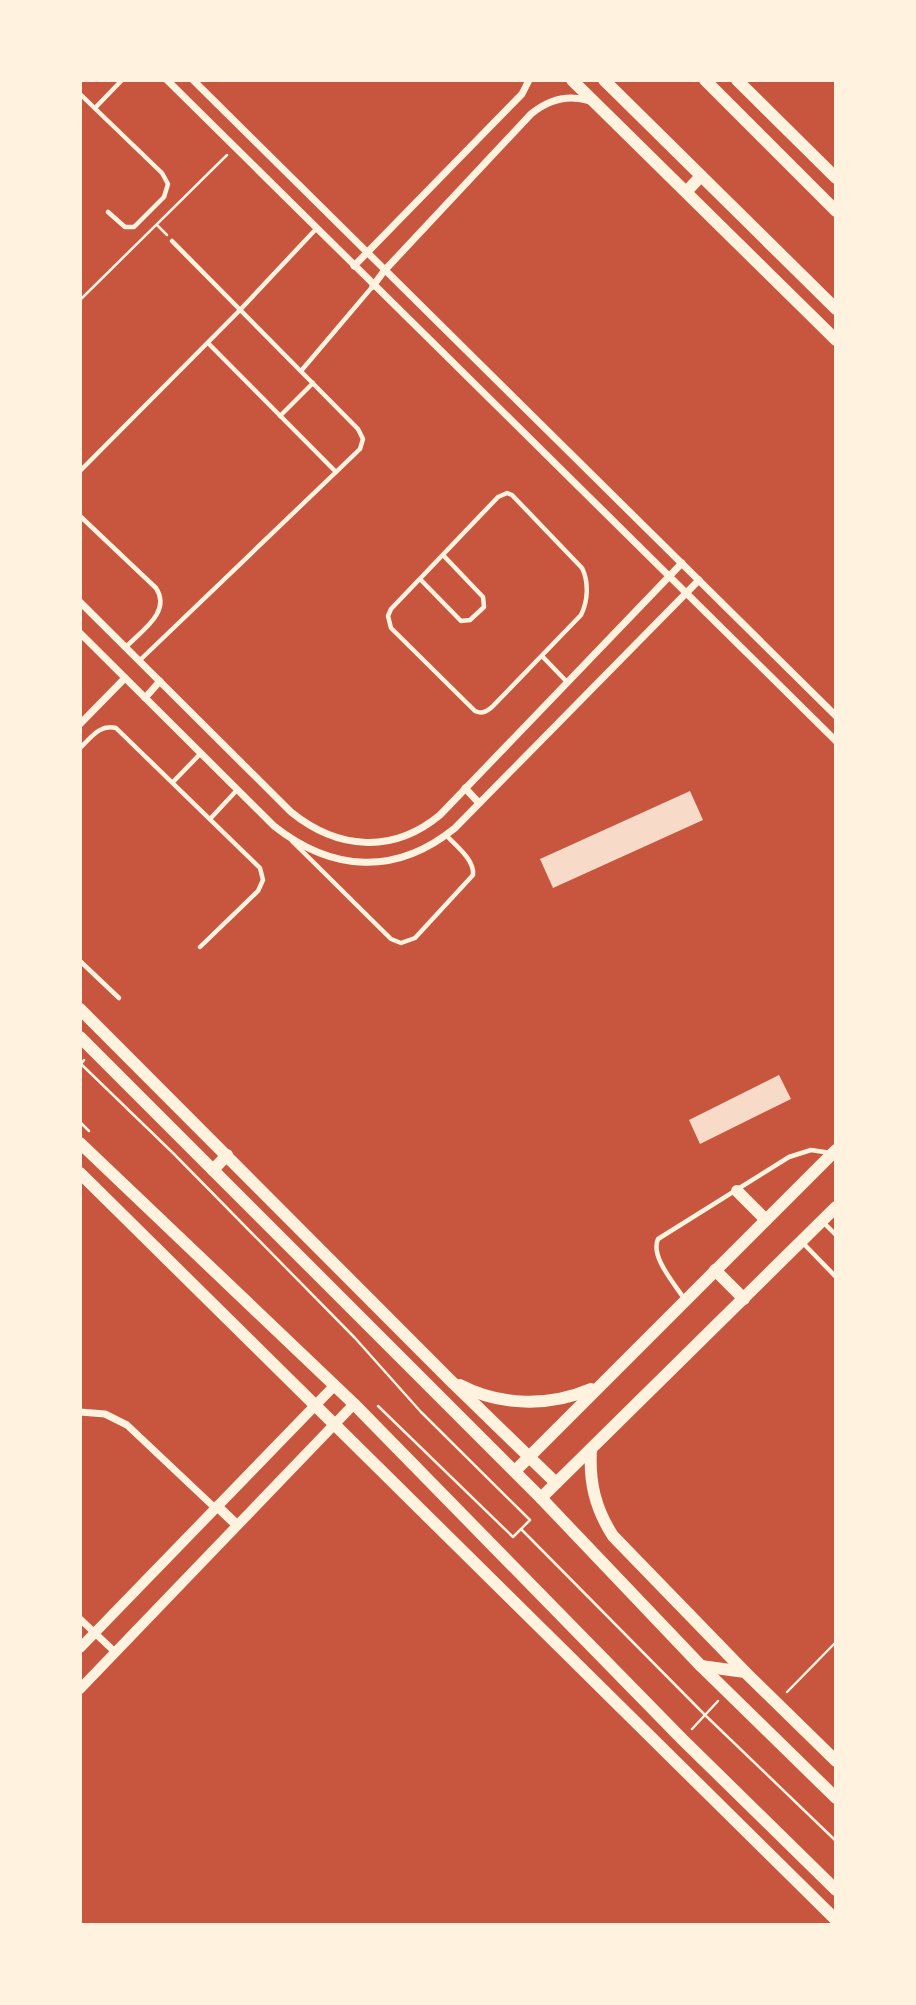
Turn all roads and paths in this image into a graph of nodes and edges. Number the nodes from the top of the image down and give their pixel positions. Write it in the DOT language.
graph roads {
  1 [pos="122,80"];
  2 [pos="167,80"];
  3 [pos="193,80"];
  4 [pos="529,80"];
  5 [pos="572,80"];
  6 [pos="604,80"];
  7 [pos="705,80"];
  8 [pos="737,80"];
  9 [pos="80,94"];
  10 [pos="594,102"];
  11 [pos="96,108"];
  12 [pos="234,148"];
  13 [pos="701,176"];
  14 [pos="835,178"];
  15 [pos="687,191"];
  16 [pos="835,211"];
  17 [pos="108,212"];
  18 [pos="316,229"];
  19 [pos="172,241"];
  20 [pos="367,253"];
  21 [pos="354,266"];
  22 [pos="384,271"];
  23 [pos="373,286"];
  24 [pos="80,300"];
  25 [pos="835,309"];
  26 [pos="240,310"];
  27 [pos="835,340"];
  28 [pos="208,343"];
  29 [pos="302,371"];
  30 [pos="313,383"];
  31 [pos="280,416"];
  32 [pos="80,471"];
  33 [pos="336,472"];
  34 [pos="80,516"];
  35 [pos="443,555"];
  36 [pos="682,563"];
  37 [pos="669,577"];
  38 [pos="420,579"];
  39 [pos="699,580"];
  40 [pos="686,593"];
  41 [pos="80,602"];
  42 [pos="80,633"];
  43 [pos="125,647"];
  44 [pos="542,656"];
  45 [pos="139,661"];
  46 [pos="125,678"];
  47 [pos="160,681"];
  48 [pos="567,682"];
  49 [pos="145,698"];
  50 [pos="835,716"];
  51 [pos="80,724"];
  52 [pos="835,741"];
  53 [pos="80,748"];
  54 [pos="201,753"];
  55 [pos="173,782"];
  56 [pos="465,788"];
  57 [pos="237,790"];
  58 [pos="480,803"];
  59 [pos="210,819"];
  60 [pos="446,835"];
  61 [pos="286,836"];
  62 [pos="200,947"];
  63 [pos="80,961"];
  64 [pos="118,998"];
  65 [pos="80,1009"];
  66 [pos="80,1037"];
  67 [pos="80,1064"];
  68 [pos="80,1122"];
  69 [pos="90,1132"];
  70 [pos="80,1143"];
  71 [pos="834,1151"];
  72 [pos="227,1155"];
  73 [pos="213,1170"];
  74 [pos="80,1173"];
  75 [pos="737,1191"];
  76 [pos="835,1208"];
  77 [pos="766,1220"];
  78 [pos="822,1221"];
  79 [pos="835,1235"];
  80 [pos="801,1242"];
  81 [pos="715,1270"];
  82 [pos="835,1277"];
  83 [pos="744,1299"];
  84 [pos="685,1300"];
  85 [pos="450,1380"];
  86 [pos="335,1385"];
  87 [pos="598,1387"];
  88 [pos="354,1404"];
  89 [pos="315,1405"];
  90 [pos="377,1406"];
  91 [pos="80,1412"];
  92 [pos="334,1426"];
  93 [pos="592,1449"];
  94 [pos="529,1456"];
  95 [pos="515,1471"];
  96 [pos="556,1483"];
  97 [pos="541,1498"];
  98 [pos="216,1507"];
  99 [pos="237,1525"];
  100 [pos="521,1530"];
  101 [pos="80,1619"];
  102 [pos="95,1632"];
  103 [pos="835,1642"];
  104 [pos="80,1648"];
  105 [pos="115,1651"];
  106 [pos="701,1666"];
  107 [pos="745,1672"];
  108 [pos="80,1689"];
  109 [pos="727,1692"];
  110 [pos="776,1703"];
  111 [pos="705,1715"];
  112 [pos="682,1739"];
  113 [pos="835,1761"];
  114 [pos="835,1798"];
  115 [pos="835,1840"];
  116 [pos="835,1890"];
  117 [pos="835,1920"];
  1 -- 11 [label="lane"];
  2 -- 12 [label="street"];
  3 -- 20 [label="street"];
  4 -- 20 [label="street"];
  5 -- 10 [label="main road"];
  6 -- 13 [label="main road"];
  7 -- 16 [label="main road"];
  8 -- 14 [label="main road"];
  9 -- 11 [label="lane"];
  10 -- 15 [label="main road"];
  10 -- 22 [label="street"];
  11 -- 17 [label="lane"];
  12 -- 18 [label="street"];
  12 -- 24 [label="path"];
  13 -- 15 [label="main road"];
  13 -- 25 [label="main road"];
  15 -- 27 [label="main road"];
  18 -- 21 [label="street"];
  18 -- 26 [label="lane"];
  19 -- 26 [label="lane"];
  20 -- 21 [label="street"];
  20 -- 22 [label="street"];
  21 -- 23 [label="street"];
  22 -- 23 [label="street"];
  22 -- 36 [label="street"];
  23 -- 29 [label="lane"];
  23 -- 37 [label="street"];
  26 -- 28 [label="lane"];
  26 -- 29 [label="lane"];
  28 -- 31 [label="lane"];
  28 -- 32 [label="lane"];
  29 -- 30 [label="lane"];
  30 -- 31 [label="lane"];
  30 -- 33 [label="lane"];
  31 -- 33 [label="lane"];
  33 -- 45 [label="lane"];
  34 -- 43 [label="lane"];
  35 -- 38 [label="lane"];
  35 -- 38 [label="lane"];
  35 -- 44 [label="lane"];
  36 -- 37 [label="street"];
  36 -- 39 [label="street"];
  37 -- 40 [label="street"];
  37 -- 48 [label="street"];
  38 -- 44 [label="lane"];
  39 -- 40 [label="street"];
  39 -- 50 [label="street"];
  40 -- 52 [label="street"];
  40 -- 58 [label="street"];
  41 -- 43 [label="street"];
  42 -- 46 [label="street"];
  43 -- 45 [label="street"];
  44 -- 48 [label="lane"];
  45 -- 47 [label="street"];
  46 -- 49 [label="street"];
  46 -- 51 [label="street"];
  47 -- 49 [label="street"];
  47 -- 56 [label="street"];
  48 -- 56 [label="street"];
  49 -- 54 [label="street"];
  53 -- 55 [label="lane"];
  54 -- 55 [label="lane"];
  54 -- 57 [label="street"];
  55 -- 59 [label="lane"];
  56 -- 58 [label="street"];
  57 -- 59 [label="lane"];
  57 -- 61 [label="street"];
  58 -- 60 [label="street"];
  59 -- 62 [label="lane"];
  60 -- 61 [label="street"];
  60 -- 61 [label="lane"];
  63 -- 64 [label="lane"];
  65 -- 72 [label="main road"];
  66 -- 73 [label="main road"];
  67 -- 100 [label="path"];
  68 -- 69 [label="path"];
  70 -- 86 [label="main road"];
  71 -- 75 [label="lane"];
  71 -- 77 [label="main road"];
  72 -- 73 [label="main road"];
  72 -- 85 [label="main road"];
  73 -- 95 [label="main road"];
  74 -- 89 [label="main road"];
  75 -- 77 [label="main road"];
  75 -- 84 [label="lane"];
  76 -- 78 [label="main road"];
  77 -- 81 [label="main road"];
  78 -- 79 [label="lane"];
  78 -- 80 [label="main road"];
  80 -- 82 [label="lane"];
  80 -- 83 [label="main road"];
  81 -- 83 [label="main road"];
  81 -- 84 [label="main road"];
  83 -- 93 [label="main road"];
  84 -- 87 [label="main road"];
  85 -- 87 [label="main road"];
  85 -- 94 [label="main road"];
  86 -- 88 [label="main road"];
  86 -- 89 [label="street"];
  87 -- 94 [label="main road"];
  88 -- 92 [label="street"];
  88 -- 112 [label="main road"];
  89 -- 92 [label="main road"];
  89 -- 98 [label="street"];
  90 -- 100 [label="path"];
  91 -- 98 [label="street"];
  92 -- 99 [label="street"];
  92 -- 117 [label="main road"];
  93 -- 96 [label="main road"];
  93 -- 107 [label="main road"];
  94 -- 95 [label="main road"];
  94 -- 96 [label="main road"];
  95 -- 97 [label="main road"];
  96 -- 97 [label="main road"];
  97 -- 106 [label="main road"];
  98 -- 99 [label="street"];
  98 -- 102 [label="street"];
  99 -- 105 [label="street"];
  100 -- 111 [label="path"];
  101 -- 102 [label="street"];
  102 -- 104 [label="street"];
  102 -- 105 [label="street"];
  103 -- 110 [label="path"];
  105 -- 108 [label="street"];
  106 -- 107 [label="main road"];
  106 -- 109 [label="main road"];
  107 -- 110 [label="main road"];
  109 -- 111 [label="path"];
  109 -- 114 [label="main road"];
  110 -- 113 [label="main road"];
  111 -- 112 [label="path"];
  111 -- 115 [label="path"];
  112 -- 116 [label="main road"];
}
